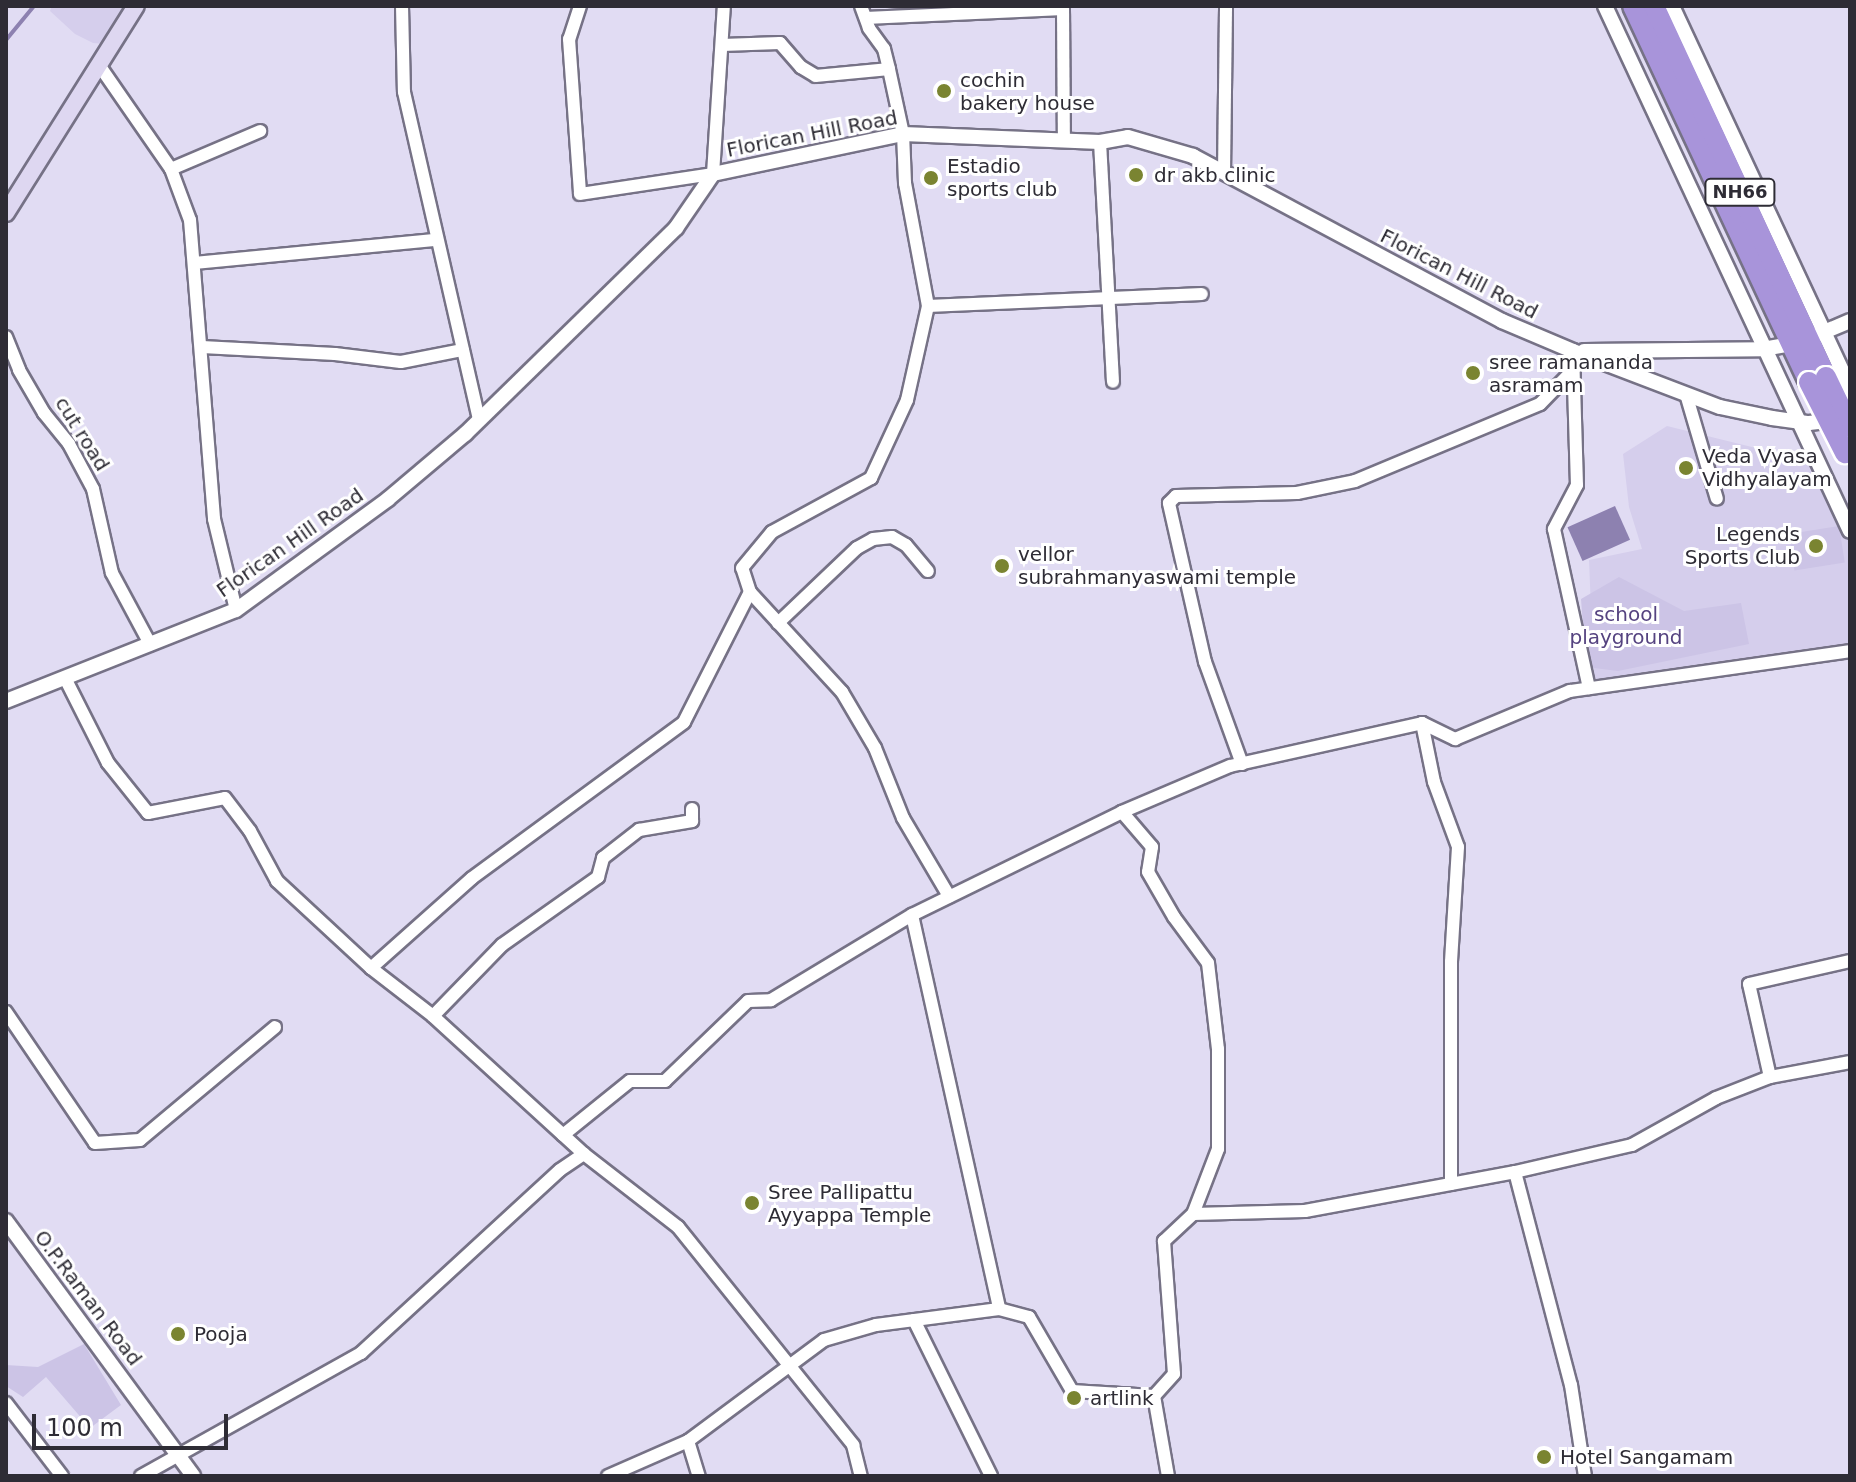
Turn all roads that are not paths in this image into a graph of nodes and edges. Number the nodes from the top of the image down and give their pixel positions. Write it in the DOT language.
graph roads {
  1 [pos="136,6"];
  2 [pos="402,6"];
  3 [pos="580,6"];
  4 [pos="724,6"];
  5 [pos="1226,6"];
  6 [pos="1605,6"];
  7 [pos="1633,6"];
  8 [pos="1654,6"];
  9 [pos="1672,6"];
  10 [pos="1063,8"];
  11 [pos="863,12"];
  12 [pos="722,45"];
  13 [pos="99,65"];
  14 [pos="889,69"];
  15 [pos="260,131"];
  16 [pos="903,134"];
  17 [pos="1064,137"];
  18 [pos="1100,142"];
  19 [pos="171,169"];
  20 [pos="1224,173"];
  21 [pos="713,174"];
  22 [pos="6,213"];
  23 [pos="436,240"];
  24 [pos="195,263"];
  25 [pos="1202,294"];
  26 [pos="1109,297"];
  27 [pos="928,306"];
  28 [pos="1850,321"];
  29 [pos="6,337"];
  30 [pos="1808,339"];
  31 [pos="202,347"];
  32 [pos="1763,349"];
  33 [pos="463,350"];
  34 [pos="1573,351"];
  35 [pos="1574,369"];
  36 [pos="1818,380"];
  37 [pos="1113,382"];
  38 [pos="1850,388"];
  39 [pos="1686,394"];
  40 [pos="1850,419"];
  41 [pos="479,420"];
  42 [pos="1799,421"];
  43 [pos="1850,427"];
  44 [pos="1848,458"];
  45 [pos="1717,499"];
  46 [pos="1850,531"];
  47 [pos="928,571"];
  48 [pos="750,592"];
  49 [pos="236,610"];
  50 [pos="778,623"];
  51 [pos="150,644"];
  52 [pos="1850,651"];
  53 [pos="65,678"];
  54 [pos="1589,688"];
  55 [pos="6,701"];
  56 [pos="1422,723"];
  57 [pos="1242,764"];
  58 [pos="692,809"];
  59 [pos="1122,812"];
  60 [pos="949,896"];
  61 [pos="912,915"];
  62 [pos="1850,961"];
  63 [pos="371,968"];
  64 [pos="6,1012"];
  65 [pos="433,1016"];
  66 [pos="275,1027"];
  67 [pos="1850,1062"];
  68 [pos="1770,1077"];
  69 [pos="563,1135"];
  70 [pos="584,1154"];
  71 [pos="1515,1172"];
  72 [pos="1451,1184"];
  73 [pos="1193,1214"];
  74 [pos="6,1221"];
  75 [pos="999,1309"];
  76 [pos="914,1320"];
  77 [pos="789,1367"];
  78 [pos="1154,1396"];
  79 [pos="6,1403"];
  80 [pos="688,1441"];
  81 [pos="179,1456"];
  82 [pos="62,1476"];
  83 [pos="141,1476"];
  84 [pos="193,1476"];
  85 [pos="608,1476"];
  86 [pos="699,1476"];
  87 [pos="861,1476"];
  88 [pos="991,1476"];
  89 [pos="1168,1476"];
  90 [pos="1585,1476"];
  1 -- 13 [label="main road"];
  2 -- 23 [label="street"];
  3 -- 21 [label="street"];
  4 -- 12 [label="street"];
  5 -- 20 [label="street"];
  6 -- 32 [label="street"];
  7 -- 30 [label="highway, NH66"];
  8 -- 30 [label="highway, NH66"];
  9 -- 30 [label="street"];
  10 -- 11 [label="street"];
  10 -- 17 [label="street"];
  11 -- 14 [label="street"];
  12 -- 14 [label="street"];
  12 -- 21 [label="street"];
  13 -- 19 [label="street"];
  13 -- 22 [label="main road"];
  14 -- 16 [label="street"];
  15 -- 19 [label="street"];
  16 -- 17 [label="street, Florican Hill Road"];
  16 -- 21 [label="street, Florican Hill Road"];
  16 -- 27 [label="street"];
  17 -- 18 [label="street, Florican Hill Road"];
  18 -- 20 [label="street, Florican Hill Road"];
  18 -- 26 [label="street"];
  19 -- 24 [label="street"];
  20 -- 34 [label="street, Florican Hill Road"];
  21 -- 41 [label="street, Florican Hill Road"];
  23 -- 24 [label="street"];
  23 -- 33 [label="street"];
  24 -- 31 [label="street"];
  25 -- 26 [label="street"];
  26 -- 27 [label="street"];
  26 -- 37 [label="street"];
  27 -- 48 [label="street"];
  28 -- 30 [label="street"];
  29 -- 51 [label="street, cut road"];
  30 -- 32 [label="street"];
  30 -- 36 [label="highway, NH66"];
  30 -- 38 [label="street"];
  31 -- 33 [label="street"];
  31 -- 49 [label="street"];
  32 -- 34 [label="street"];
  32 -- 42 [label="street"];
  33 -- 41 [label="street"];
  34 -- 35 [label="street"];
  34 -- 39 [label="street, Florican Hill Road"];
  35 -- 54 [label="street"];
  35 -- 57 [label="street"];
  36 -- 43 [label="highway, NH66, bridge"];
  36 -- 44 [label="highway, NH66, bridge"];
  39 -- 42 [label="street, Florican Hill Road"];
  39 -- 45 [label="street"];
  40 -- 42 [label="street, Florican Hill Road"];
  41 -- 49 [label="street, Florican Hill Road"];
  42 -- 46 [label="street"];
  47 -- 50 [label="street"];
  48 -- 50 [label="street"];
  48 -- 63 [label="street"];
  49 -- 51 [label="street, Florican Hill Road"];
  50 -- 60 [label="street"];
  51 -- 53 [label="street, Florican Hill Road"];
  52 -- 54 [label="street"];
  53 -- 55 [label="street, Florican Hill Road"];
  53 -- 63 [label="street"];
  54 -- 56 [label="street"];
  56 -- 57 [label="street"];
  56 -- 72 [label="street"];
  57 -- 59 [label="street"];
  58 -- 65 [label="street"];
  59 -- 60 [label="street"];
  59 -- 73 [label="street"];
  60 -- 61 [label="street"];
  61 -- 69 [label="street"];
  61 -- 75 [label="street"];
  62 -- 68 [label="street"];
  63 -- 65 [label="street"];
  64 -- 66 [label="street"];
  65 -- 69 [label="street"];
  67 -- 68 [label="street"];
  68 -- 71 [label="street"];
  69 -- 70 [label="street"];
  70 -- 77 [label="street"];
  70 -- 81 [label="street"];
  71 -- 72 [label="street"];
  71 -- 90 [label="street"];
  72 -- 73 [label="street"];
  73 -- 78 [label="street"];
  74 -- 81 [label="street, O.P.Raman Road"];
  75 -- 76 [label="street"];
  75 -- 78 [label="street"];
  76 -- 77 [label="street"];
  76 -- 88 [label="street"];
  77 -- 80 [label="street"];
  77 -- 87 [label="street"];
  78 -- 89 [label="street"];
  79 -- 82 [label="street"];
  80 -- 85 [label="street"];
  80 -- 86 [label="street"];
  81 -- 83 [label="street"];
  81 -- 84 [label="street, O.P.Raman Road"];
}
